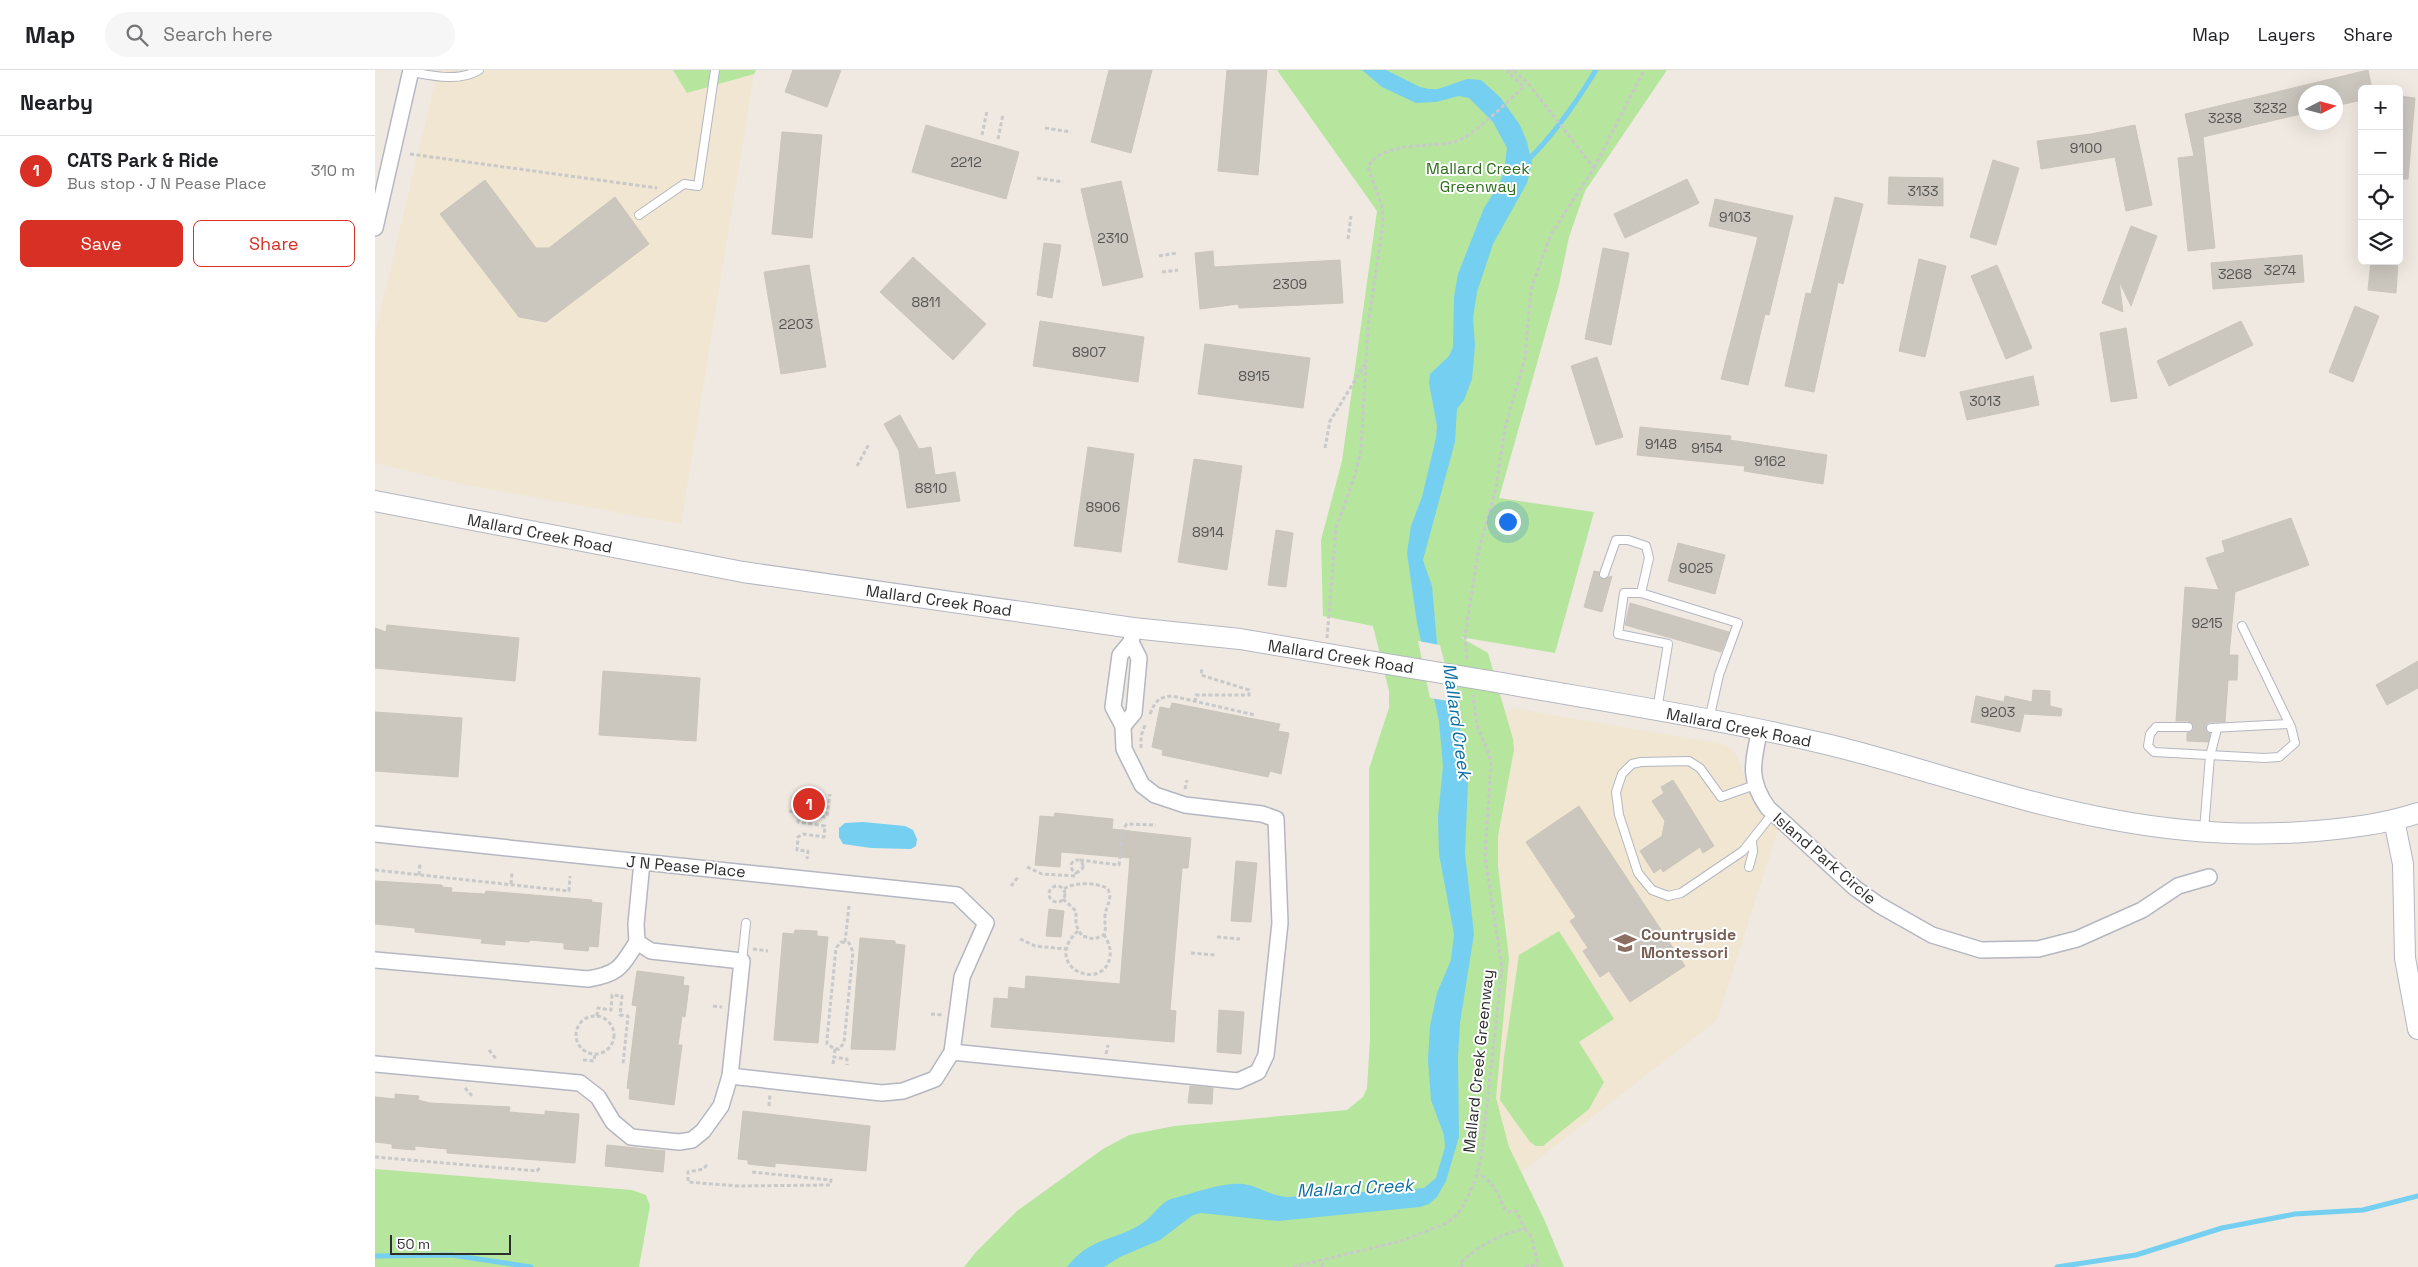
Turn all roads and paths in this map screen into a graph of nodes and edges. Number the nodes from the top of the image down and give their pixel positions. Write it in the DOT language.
graph roads {
  1 [pos="479,70"];
  2 [pos="715,70"];
  3 [pos="1512,70"];
  4 [pos="1644,70"];
  5 [pos="409,71"];
  6 [pos="1531,86"];
  7 [pos="1524,87"];
  8 [pos="987,111"];
  9 [pos="1003,114"];
  10 [pos="1045,128"];
  11 [pos="1071,132"];
  12 [pos="982,135"];
  13 [pos="998,139"];
  14 [pos="410,154"];
  15 [pos="1594,168"];
  16 [pos="1037,178"];
  17 [pos="1063,182"];
  18 [pos="667,196"];
  19 [pos="639,215"];
  20 [pos="1351,216"];
  21 [pos="375,228"];
  22 [pos="1348,239"];
  23 [pos="1177,253"];
  24 [pos="1159,256"];
  25 [pos="1178,270"];
  26 [pos="1162,272"];
  27 [pos="1366,362"];
  28 [pos="869,444"];
  29 [pos="1325,448"];
  30 [pos="857,466"];
  31 [pos="375,502"];
  32 [pos="1603,574"];
  33 [pos="1641,593"];
  34 [pos="2242,626"];
  35 [pos="1132,635"];
  36 [pos="1325,653"];
  37 [pos="1468,666"];
  38 [pos="1202,667"];
  39 [pos="1473,693"];
  40 [pos="1195,702"];
  41 [pos="1657,711"];
  42 [pos="1255,715"];
  43 [pos="1709,720"];
  44 [pos="2289,724"];
  45 [pos="1123,726"];
  46 [pos="2188,727"];
  47 [pos="1760,729"];
  48 [pos="2210,756"];
  49 [pos="1144,757"];
  50 [pos="1755,785"];
  51 [pos="830,794"];
  52 [pos="789,811"];
  53 [pos="799,812"];
  54 [pos="1773,812"];
  55 [pos="2418,813"];
  56 [pos="2393,820"];
  57 [pos="1156,825"];
  58 [pos="2204,832"];
  59 [pos="375,834"];
  60 [pos="1752,841"];
  61 [pos="807,859"];
  62 [pos="1080,860"];
  63 [pos="642,862"];
  64 [pos="420,863"];
  65 [pos="1027,867"];
  66 [pos="1749,867"];
  67 [pos="375,870"];
  68 [pos="512,872"];
  69 [pos="1076,874"];
  70 [pos="419,875"];
  71 [pos="570,876"];
  72 [pos="1018,877"];
  73 [pos="2209,877"];
  74 [pos="511,884"];
  75 [pos="1075,884"];
  76 [pos="1011,886"];
  77 [pos="1064,889"];
  78 [pos="1063,899"];
  79 [pos="849,906"];
  80 [pos="747,924"];
  81 [pos="1078,931"];
  82 [pos="1103,935"];
  83 [pos="1217,937"];
  84 [pos="1020,939"];
  85 [pos="1240,939"];
  86 [pos="637,942"];
  87 [pos="845,942"];
  88 [pos="1066,949"];
  89 [pos="1191,953"];
  90 [pos="1215,956"];
  91 [pos="375,960"];
  92 [pos="742,961"];
  93 [pos="597,1016"];
  94 [pos="2418,1029"];
  95 [pos="835,1049"];
  96 [pos="953,1052"];
  97 [pos="595,1054"];
  98 [pos="834,1057"];
  99 [pos="583,1060"];
  100 [pos="375,1064"];
  101 [pos="623,1064"];
  102 [pos="833,1064"];
  103 [pos="847,1065"];
  104 [pos="730,1076"];
  105 [pos="375,1157"];
  106 [pos="707,1165"];
  107 [pos="541,1166"];
  108 [pos="752,1172"];
  109 [pos="1478,1174"];
  110 [pos="1525,1229"];
  111 [pos="1323,1260"];
  112 [pos="1293,1267"];
  113 [pos="1322,1267"];
  114 [pos="1463,1267"];
  115 [pos="1525,1267"];
  116 [pos="1538,1267"];
  1 -- 5 [label="lane"];
  2 -- 18 [label="lane"];
  3 -- 6 [label="path"];
  3 -- 7 [label="path"];
  4 -- 15 [label="path"];
  5 -- 21 [label="street"];
  6 -- 7 [label="path"];
  6 -- 15 [label="path"];
  7 -- 27 [label="path"];
  8 -- 12 [label="path"];
  9 -- 13 [label="path"];
  10 -- 11 [label="path"];
  14 -- 18 [label="path"];
  15 -- 37 [label="path"];
  16 -- 17 [label="path"];
  18 -- 19 [label="lane"];
  20 -- 22 [label="path"];
  23 -- 24 [label="path"];
  25 -- 26 [label="path"];
  27 -- 29 [label="path"];
  27 -- 36 [label="path"];
  28 -- 30 [label="path"];
  31 -- 35 [label="main road, Mallard Creek Road"];
  32 -- 33 [label="lane"];
  33 -- 41 [label="lane"];
  33 -- 43 [label="lane"];
  34 -- 44 [label="lane"];
  35 -- 36 [label="main road, Mallard Creek Road"];
  35 -- 45 [label="street"];
  35 -- 45 [label="street"];
  36 -- 41 [label="main road, Mallard Creek Road, bridge"];
  38 -- 40 [label="path"];
  39 -- 109 [label="path, Mallard Creek Greenway"];
  40 -- 42 [label="path"];
  40 -- 49 [label="path"];
  41 -- 43 [label="main road, Mallard Creek Road"];
  43 -- 47 [label="main road, Mallard Creek Road"];
  44 -- 48 [label="lane"];
  44 -- 48 [label="lane"];
  45 -- 96 [label="street"];
  46 -- 48 [label="lane"];
  47 -- 50 [label="street, Island Park Circle"];
  47 -- 58 [label="main road, Mallard Creek Road"];
  48 -- 58 [label="lane"];
  50 -- 54 [label="street, Island Park Circle"];
  50 -- 60 [label="lane"];
  51 -- 53 [label="path"];
  52 -- 53 [label="path"];
  53 -- 61 [label="path"];
  54 -- 60 [label="lane"];
  54 -- 73 [label="street, Island Park Circle"];
  55 -- 56 [label="main road, Mallard Creek Road"];
  56 -- 58 [label="main road, Mallard Creek Road"];
  56 -- 94 [label="main road"];
  57 -- 62 [label="path"];
  59 -- 63 [label="street, J N Pease Place"];
  60 -- 66 [label="lane"];
  62 -- 69 [label="path"];
  62 -- 69 [label="path"];
  63 -- 86 [label="street"];
  63 -- 96 [label="street, J N Pease Place"];
  64 -- 70 [label="path"];
  65 -- 69 [label="path"];
  67 -- 70 [label="path"];
  68 -- 74 [label="path"];
  69 -- 75 [label="path"];
  70 -- 74 [label="path"];
  71 -- 74 [label="path"];
  72 -- 76 [label="path"];
  75 -- 77 [label="path"];
  75 -- 82 [label="path"];
  77 -- 78 [label="path"];
  77 -- 78 [label="path"];
  78 -- 81 [label="path"];
  79 -- 87 [label="path"];
  80 -- 92 [label="lane"];
  81 -- 82 [label="path"];
  81 -- 88 [label="path"];
  82 -- 88 [label="path"];
  83 -- 85 [label="path"];
  84 -- 88 [label="path"];
  86 -- 91 [label="street"];
  86 -- 92 [label="street"];
  87 -- 95 [label="path"];
  87 -- 95 [label="path"];
  89 -- 90 [label="path"];
  92 -- 104 [label="street"];
  93 -- 97 [label="path"];
  93 -- 97 [label="path"];
  93 -- 101 [label="path"];
  95 -- 98 [label="path"];
  96 -- 104 [label="street"];
  97 -- 99 [label="path"];
  98 -- 102 [label="path"];
  98 -- 103 [label="path"];
  100 -- 104 [label="street"];
  105 -- 107 [label="path"];
  106 -- 108 [label="path"];
  109 -- 110 [label="path"];
  109 -- 111 [label="path, Mallard Creek Greenway"];
  110 -- 114 [label="path"];
  110 -- 116 [label="path"];
  111 -- 112 [label="path, Mallard Creek Greenway"];
  111 -- 113 [label="path"];
  115 -- 116 [label="path"];
}
